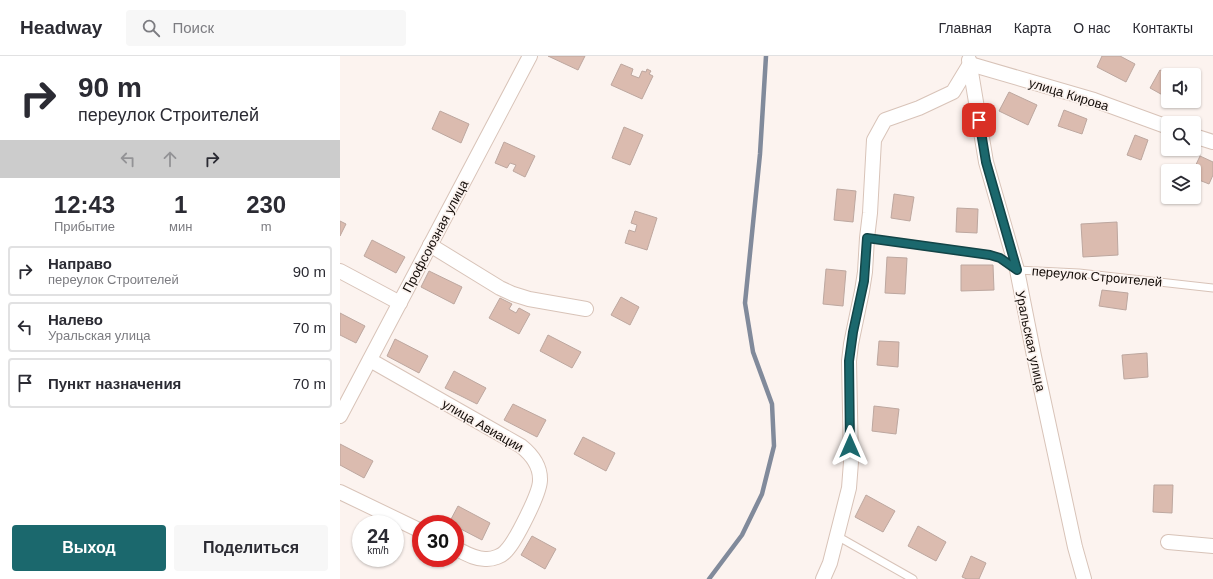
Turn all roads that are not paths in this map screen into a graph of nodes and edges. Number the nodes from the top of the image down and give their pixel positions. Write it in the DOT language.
graph roads {
  1 [pos="530,56"];
  2 [pos="969,60"];
  3 [pos="1161,124"];
  4 [pos="1201,138"];
  5 [pos="1213,142"];
  6 [pos="867,238"];
  7 [pos="430,245"];
  8 [pos="1017,270"];
  9 [pos="340,271"];
  10 [pos="1213,288"];
  11 [pos="400,303"];
  12 [pos="586,309"];
  13 [pos="370,360"];
  14 [pos="340,416"];
  15 [pos="340,492"];
  16 [pos="412,527"];
  17 [pos="837,536"];
  18 [pos="1168,542"];
  19 [pos="1213,546"];
  20 [pos="464,552"];
  21 [pos="823,579"];
  22 [pos="913,579"];
  23 [pos="1084,579"];
  1 -- 7 [label="street, Профсоюзная улица"];
  2 -- 3 [label="street, улица Кирова"];
  2 -- 6 [label="street"];
  2 -- 8 [label="street, Уральская улица"];
  4 -- 5 [label="street"];
  6 -- 8 [label="lane, переулок Строителей"];
  6 -- 17 [label="street"];
  7 -- 11 [label="street, Профсоюзная улица"];
  7 -- 12 [label="street"];
  8 -- 10 [label="lane, переулок Строителей"];
  8 -- 23 [label="street, Уральская улица"];
  9 -- 11 [label="street"];
  11 -- 13 [label="street, Профсоюзная улица"];
  13 -- 14 [label="street, Профсоюзная улица"];
  13 -- 20 [label="street, улица Авиации"];
  15 -- 16 [label="street"];
  17 -- 21 [label="street"];
  17 -- 22 [label="lane"];
  18 -- 19 [label="street"];
}
